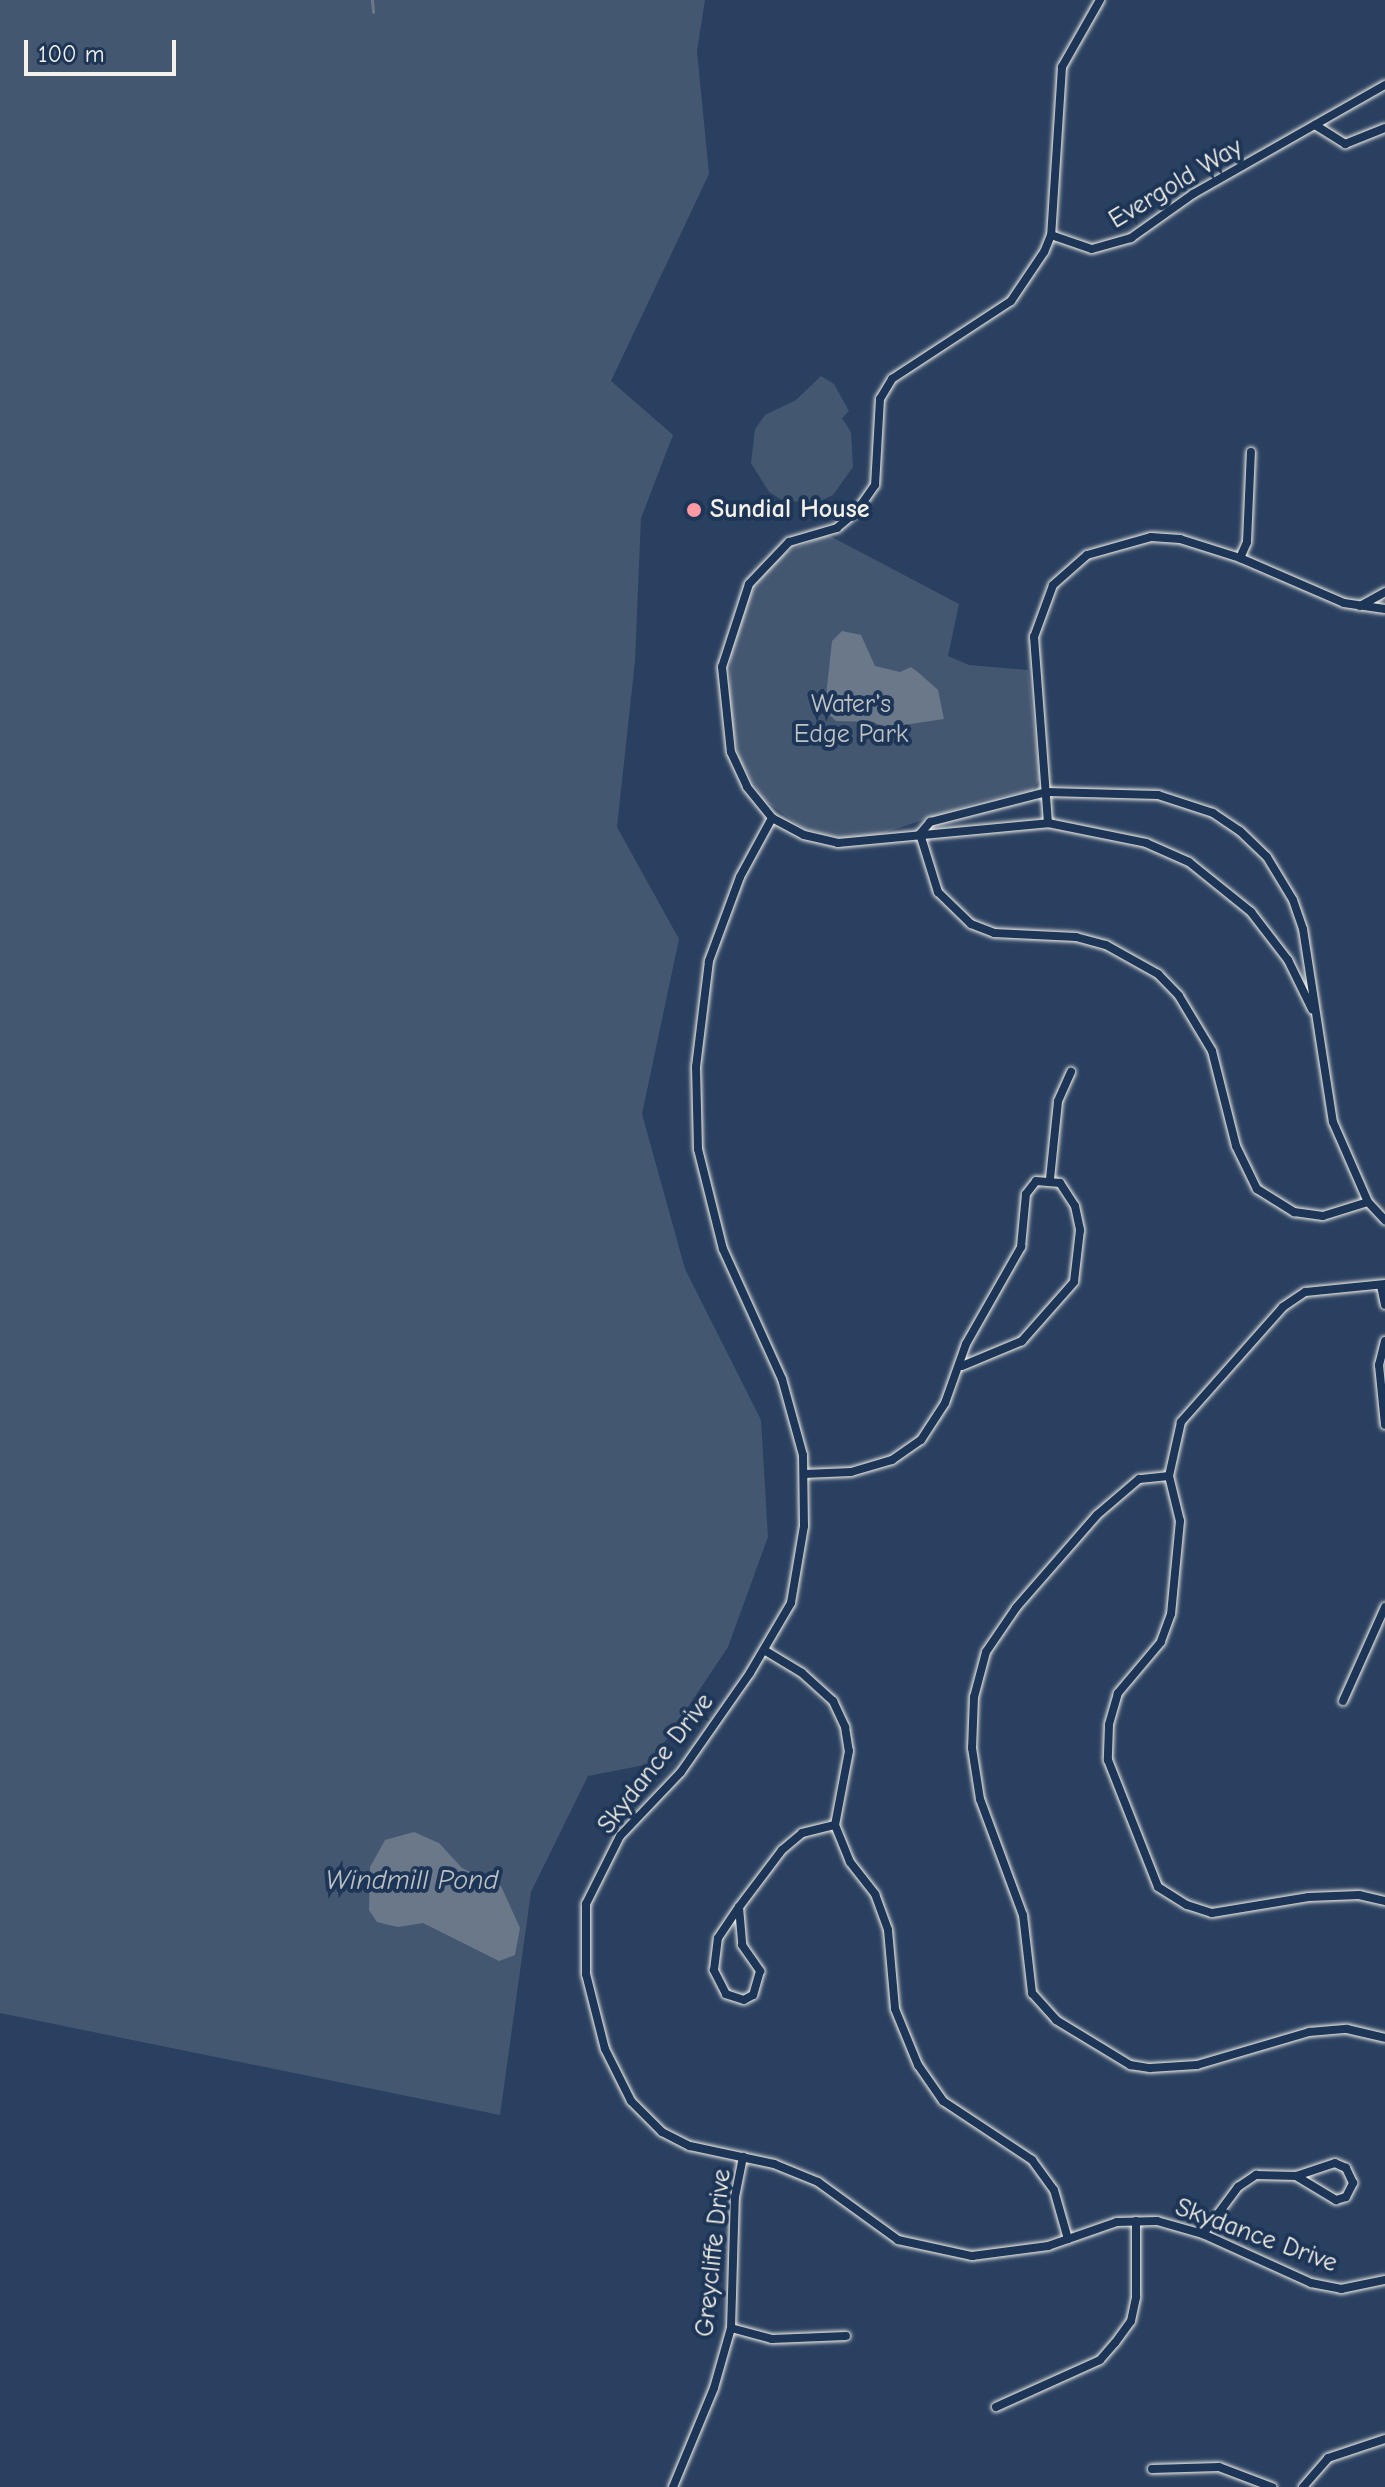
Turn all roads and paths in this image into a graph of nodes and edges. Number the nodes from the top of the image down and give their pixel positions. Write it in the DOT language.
graph roads {
  1 [pos="1100,0"];
  2 [pos="1385,85"];
  3 [pos="1315,125"];
  4 [pos="1385,128"];
  5 [pos="1051,235"];
  6 [pos="1251,452"];
  7 [pos="1240,558"];
  8 [pos="1385,592"];
  9 [pos="1359,606"];
  10 [pos="1385,609"];
  11 [pos="1047,792"];
  12 [pos="772,818"];
  13 [pos="1048,823"];
  14 [pos="920,834"];
  15 [pos="1312,1009"];
  16 [pos="1071,1072"];
  17 [pos="1050,1179"];
  18 [pos="1368,1202"];
  19 [pos="1385,1220"];
  20 [pos="1383,1285"];
  21 [pos="1385,1305"];
  22 [pos="1385,1341"];
  23 [pos="962,1366"];
  24 [pos="1385,1425"];
  25 [pos="804,1474"];
  26 [pos="1169,1476"];
  27 [pos="1385,1607"];
  28 [pos="764,1650"];
  29 [pos="1343,1701"];
  30 [pos="835,1825"];
  31 [pos="1385,1901"];
  32 [pos="739,1907"];
  33 [pos="1385,2038"];
  34 [pos="743,2157"];
  35 [pos="1296,2176"];
  36 [pos="1136,2221"];
  37 [pos="1203,2234"];
  38 [pos="1068,2239"];
  39 [pos="1385,2280"];
  40 [pos="731,2328"];
  41 [pos="846,2336"];
  42 [pos="996,2407"];
  43 [pos="1385,2439"];
  44 [pos="1152,2469"];
  45 [pos="673,2487"];
  46 [pos="1272,2487"];
  47 [pos="1303,2487"];
  1 -- 5 [label="street"];
  2 -- 3 [label="street, Evergold Way"];
  3 -- 4 [label="street"];
  3 -- 5 [label="street, Evergold Way"];
  5 -- 12 [label="street"];
  6 -- 7 [label="street"];
  7 -- 9 [label="street"];
  7 -- 11 [label="street"];
  8 -- 9 [label="street"];
  9 -- 10 [label="street"];
  11 -- 13 [label="street"];
  11 -- 14 [label="street"];
  11 -- 15 [label="street"];
  12 -- 14 [label="street"];
  12 -- 25 [label="street, Skydance Drive"];
  13 -- 14 [label="street"];
  13 -- 15 [label="street"];
  14 -- 18 [label="street"];
  15 -- 18 [label="street"];
  16 -- 17 [label="street"];
  17 -- 23 [label="street"];
  17 -- 23 [label="street"];
  18 -- 19 [label="street"];
  20 -- 21 [label="street"];
  20 -- 26 [label="street"];
  22 -- 24 [label="street"];
  23 -- 25 [label="street"];
  25 -- 28 [label="street, Skydance Drive"];
  26 -- 31 [label="street"];
  26 -- 33 [label="street"];
  27 -- 29 [label="street"];
  28 -- 30 [label="street"];
  28 -- 34 [label="street, Skydance Drive"];
  30 -- 32 [label="street"];
  30 -- 38 [label="street"];
  32 -- 32 [label="street"];
  34 -- 38 [label="street, Skydance Drive"];
  34 -- 40 [label="street, Greycliffe Drive"];
  35 -- 35 [label="street"];
  35 -- 37 [label="street"];
  36 -- 37 [label="street, Skydance Drive"];
  36 -- 38 [label="street, Skydance Drive"];
  36 -- 42 [label="street"];
  37 -- 39 [label="street, Skydance Drive"];
  40 -- 41 [label="street"];
  40 -- 45 [label="street, Greycliffe Drive"];
  43 -- 47 [label="street"];
  44 -- 46 [label="street"];
}
